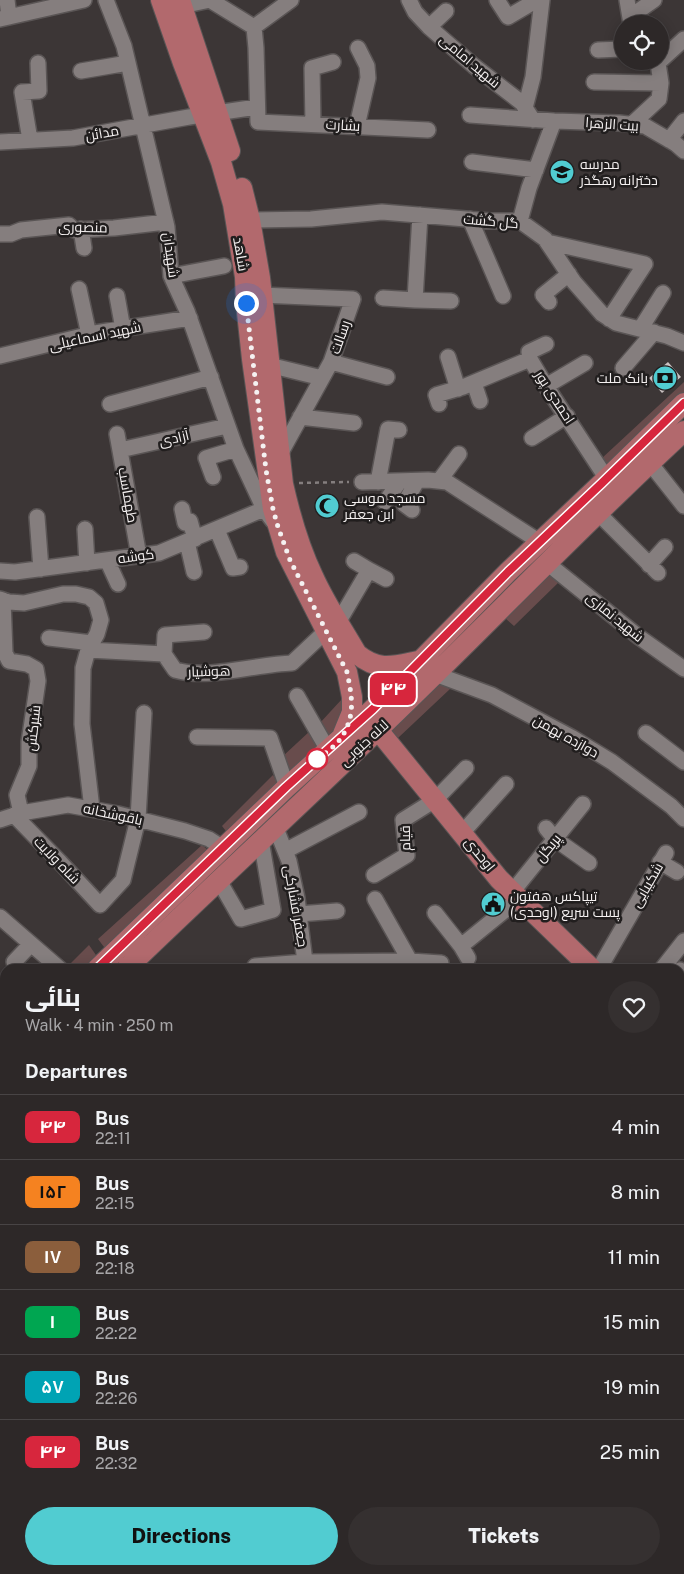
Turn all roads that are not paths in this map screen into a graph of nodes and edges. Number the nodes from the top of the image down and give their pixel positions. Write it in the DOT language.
graph roads {
  1 [pos="6,0"];
  2 [pos="84,0"];
  3 [pos="106,0"];
  4 [pos="161,0"];
  5 [pos="291,0"];
  6 [pos="409,0"];
  7 [pos="497,0"];
  8 [pos="537,0"];
  9 [pos="542,0"];
  10 [pos="627,0"];
  11 [pos="654,0"];
  12 [pos="181,3"];
  13 [pos="446,11"];
  14 [pos="629,15"];
  15 [pos="636,15"];
  16 [pos="4,18"];
  17 [pos="254,27"];
  18 [pos="429,27"];
  19 [pos="684,39"];
  20 [pos="358,48"];
  21 [pos="614,49"];
  22 [pos="598,50"];
  23 [pos="669,53"];
  24 [pos="333,62"];
  25 [pos="38,63"];
  26 [pos="128,63"];
  27 [pos="660,70"];
  28 [pos="81,71"];
  29 [pos="594,82"];
  30 [pos="661,83"];
  31 [pos="257,107"];
  32 [pos="210,114"];
  33 [pos="529,114"];
  34 [pos="470,115"];
  35 [pos="554,121"];
  36 [pos="684,121"];
  37 [pos="313,124"];
  38 [pos="632,124"];
  39 [pos="143,125"];
  40 [pos="357,126"];
  41 [pos="428,130"];
  42 [pos="30,140"];
  43 [pos="669,140"];
  44 [pos="0,142"];
  45 [pos="684,151"];
  46 [pos="472,162"];
  47 [pos="536,170"];
  48 [pos="420,215"];
  49 [pos="470,219"];
  50 [pos="250,220"];
  51 [pos="520,221"];
  52 [pos="166,222"];
  53 [pos="81,229"];
  54 [pos="0,234"];
  55 [pos="547,242"];
  56 [pos="84,248"];
  57 [pos="224,266"];
  58 [pos="569,274"];
  59 [pos="171,276"];
  60 [pos="79,289"];
  61 [pos="663,293"];
  62 [pos="261,295"];
  63 [pos="117,296"];
  64 [pos="503,296"];
  65 [pos="383,298"];
  66 [pos="415,300"];
  67 [pos="452,301"];
  68 [pos="549,302"];
  69 [pos="190,318"];
  70 [pos="609,319"];
  71 [pos="123,329"];
  72 [pos="647,330"];
  73 [pos="89,335"];
  74 [pos="684,343"];
  75 [pos="546,344"];
  76 [pos="0,356"];
  77 [pos="448,357"];
  78 [pos="530,359"];
  79 [pos="332,362"];
  80 [pos="584,362"];
  81 [pos="270,365"];
  82 [pos="622,368"];
  83 [pos="211,377"];
  84 [pos="322,378"];
  85 [pos="387,378"];
  86 [pos="474,383"];
  87 [pos="546,386"];
  88 [pos="458,389"];
  89 [pos="480,401"];
  90 [pos="684,403"];
  91 [pos="110,404"];
  92 [pos="439,404"];
  93 [pos="566,416"];
  94 [pos="300,417"];
  95 [pos="668,418"];
  96 [pos="354,422"];
  97 [pos="227,426"];
  98 [pos="399,430"];
  99 [pos="117,434"];
  100 [pos="679,435"];
  101 [pos="532,438"];
  102 [pos="236,449"];
  103 [pos="120,450"];
  104 [pos="459,454"];
  105 [pos="279,456"];
  106 [pos="650,463"];
  107 [pos="212,477"];
  108 [pos="607,479"];
  109 [pos="417,480"];
  110 [pos="400,481"];
  111 [pos="439,481"];
  112 [pos="362,482"];
  113 [pos="378,482"];
  114 [pos="385,502"];
  115 [pos="684,506"];
  116 [pos="182,509"];
  117 [pos="264,509"];
  118 [pos="412,510"];
  119 [pos="598,514"];
  120 [pos="37,517"];
  121 [pos="278,527"];
  122 [pos="85,530"];
  123 [pos="217,530"];
  124 [pos="191,541"];
  125 [pos="540,542"];
  126 [pos="665,548"];
  127 [pos="139,556"];
  128 [pos="107,560"];
  129 [pos="354,561"];
  130 [pos="88,563"];
  131 [pos="547,563"];
  132 [pos="240,567"];
  133 [pos="41,569"];
  134 [pos="369,570"];
  135 [pos="0,572"];
  136 [pos="194,572"];
  137 [pos="386,579"];
  138 [pos="118,584"];
  139 [pos="1,599"];
  140 [pos="332,626"];
  141 [pos="204,632"];
  142 [pos="49,638"];
  143 [pos="90,646"];
  144 [pos="164,654"];
  145 [pos="429,667"];
  146 [pos="684,669"];
  147 [pos="297,696"];
  148 [pos="144,713"];
  149 [pos="378,730"];
  150 [pos="646,733"];
  151 [pos="197,737"];
  152 [pos="334,744"];
  153 [pos="684,762"];
  154 [pos="466,768"];
  155 [pos="506,784"];
  156 [pos="286,787"];
  157 [pos="435,800"];
  158 [pos="583,804"];
  159 [pos="92,809"];
  160 [pos="359,812"];
  161 [pos="7,818"];
  162 [pos="138,819"];
  163 [pos="684,819"];
  164 [pos="268,833"];
  165 [pos="462,833"];
  166 [pos="550,834"];
  167 [pos="223,848"];
  168 [pos="285,851"];
  169 [pos="589,862"];
  170 [pos="678,872"];
  171 [pos="374,875"];
  172 [pos="218,879"];
  173 [pos="516,895"];
  174 [pos="375,899"];
  175 [pos="337,911"];
  176 [pos="435,912"];
  177 [pos="299,914"];
  178 [pos="2,925"];
  179 [pos="684,941"];
  180 [pos="31,944"];
  181 [pos="410,961"];
  182 [pos="14,962"];
  183 [pos="306,962"];
  184 [pos="440,963"];
  185 [pos="54,964"];
  186 [pos="102,964"];
  187 [pos="131,964"];
  188 [pos="280,964"];
  189 [pos="316,964"];
  190 [pos="343,964"];
  191 [pos="587,964"];
  192 [pos="602,964"];
  193 [pos="673,964"];
  1 -- 16 [label="street"];
  2 -- 16 [label="street"];
  3 -- 26 [label="street, شهیدان"];
  4 -- 32 [label="main road, شاهد"];
  5 -- 17 [label="street"];
  6 -- 18 [label="street, شهید امامی"];
  7 -- 8 [label="street"];
  9 -- 33 [label="street"];
  10 -- 14 [label="street"];
  11 -- 15 [label="street"];
  12 -- 17 [label="street"];
  12 -- 32 [label="main road, شاهد"];
  13 -- 18 [label="street"];
  17 -- 31 [label="street"];
  18 -- 33 [label="street, شهید امامی"];
  19 -- 23 [label="street"];
  20 -- 40 [label="street"];
  21 -- 22 [label="street"];
  24 -- 37 [label="street"];
  25 -- 42 [label="street"];
  26 -- 28 [label="street"];
  26 -- 39 [label="street, شهیدان"];
  27 -- 30 [label="street"];
  29 -- 30 [label="street"];
  30 -- 38 [label="street"];
  31 -- 32 [label="street, مدائن"];
  31 -- 37 [label="street, بشارت"];
  32 -- 39 [label="street, مدائن"];
  32 -- 50 [label="main road, شاهد"];
  32 -- 121 [label="main road, شاهد"];
  33 -- 34 [label="street, بیت الزهرا"];
  33 -- 35 [label="street, بیت الزهرا"];
  35 -- 38 [label="street, بیت الزهرا"];
  35 -- 47 [label="street"];
  36 -- 43 [label="street"];
  37 -- 40 [label="street, بشارت"];
  38 -- 43 [label="street, بیت الزهرا"];
  39 -- 42 [label="street, مدائن"];
  39 -- 52 [label="street, شهیدان"];
  40 -- 41 [label="street, بشارت"];
  42 -- 44 [label="street, مدائن"];
  43 -- 45 [label="street, بیت الزهرا"];
  46 -- 47 [label="street"];
  47 -- 51 [label="street"];
  48 -- 49 [label="street, گل گشت"];
  48 -- 50 [label="street, گل گشت"];
  48 -- 66 [label="street"];
  49 -- 51 [label="street, گل گشت"];
  49 -- 64 [label="street"];
  50 -- 62 [label="main road, شاهد"];
  51 -- 55 [label="street, گل گشت"];
  52 -- 53 [label="street, منصوری"];
  52 -- 59 [label="street, شهیدان"];
  53 -- 54 [label="street, منصوری"];
  53 -- 56 [label="street"];
  55 -- 58 [label="street, گل گشت"];
  55 -- 70 [label="street"];
  57 -- 59 [label="street"];
  58 -- 68 [label="street"];
  58 -- 70 [label="street, گل گشت"];
  59 -- 69 [label="street, شهیدان"];
  60 -- 73 [label="street"];
  61 -- 72 [label="street"];
  62 -- 79 [label="street, رسالت"];
  62 -- 81 [label="main road, شاهد"];
  63 -- 71 [label="street"];
  65 -- 66 [label="street"];
  66 -- 67 [label="street"];
  69 -- 71 [label="street, شهید اسماعیلی"];
  69 -- 83 [label="street, شهیدان"];
  70 -- 72 [label="street, گل گشت"];
  71 -- 73 [label="street, شهید اسماعیلی"];
  72 -- 74 [label="street, گل گشت"];
  72 -- 82 [label="street"];
  73 -- 76 [label="street, شهید اسماعیلی"];
  75 -- 78 [label="street"];
  77 -- 88 [label="street"];
  78 -- 86 [label="street, احمدی پور"];
  78 -- 87 [label="street, احمدی پور"];
  79 -- 84 [label="street, رسالت"];
  79 -- 85 [label="street"];
  80 -- 87 [label="street"];
  81 -- 84 [label="street"];
  81 -- 105 [label="main road, شاهد"];
  83 -- 91 [label="street"];
  83 -- 97 [label="street, شهیدان"];
  84 -- 94 [label="street, رسالت"];
  86 -- 88 [label="street, احمدی پور"];
  86 -- 89 [label="street"];
  87 -- 93 [label="street, احمدی پور"];
  88 -- 92 [label="street, احمدی پور"];
  90 -- 95 [label="main road, لاله جنوبی"];
  93 -- 101 [label="street"];
  93 -- 108 [label="street, احمدی پور"];
  94 -- 96 [label="street"];
  94 -- 105 [label="street, رسالت"];
  95 -- 100 [label="main road"];
  95 -- 108 [label="main road, لاله جنوبی"];
  97 -- 102 [label="street, شهیدان"];
  97 -- 103 [label="street, آزادی"];
  98 -- 113 [label="street"];
  99 -- 103 [label="street, طهماسب"];
  100 -- 106 [label="main road, لاله جنوبی"];
  102 -- 107 [label="street"];
  102 -- 117 [label="street, شهیدان"];
  103 -- 127 [label="street, طهماسب"];
  104 -- 111 [label="street"];
  105 -- 140 [label="main road, شاهد"];
  106 -- 115 [label="street"];
  106 -- 119 [label="main road, لاله جنوبی"];
  108 -- 125 [label="main road, لاله جنوبی"];
  109 -- 110 [label="street"];
  109 -- 111 [label="street"];
  109 -- 118 [label="street"];
  110 -- 113 [label="street"];
  110 -- 114 [label="street"];
  111 -- 125 [label="street"];
  112 -- 113 [label="street"];
  116 -- 124 [label="street"];
  117 -- 121 [label="street, شهیدان"];
  117 -- 123 [label="street, کوشه"];
  119 -- 126 [label="street"];
  119 -- 131 [label="main road, لاله جنوبی"];
  120 -- 133 [label="street"];
  121 -- 140 [label="main road, شاهد"];
  122 -- 130 [label="street"];
  123 -- 124 [label="street, کوشه"];
  123 -- 132 [label="street"];
  124 -- 127 [label="street, کوشه"];
  124 -- 136 [label="street"];
  125 -- 145 [label="main road, لاله جنوبی"];
  127 -- 128 [label="street, کوشه"];
  128 -- 130 [label="street, کوشه"];
  128 -- 138 [label="street"];
  129 -- 134 [label="street"];
  130 -- 133 [label="street, کوشه"];
  131 -- 145 [label="main road, لاله جنوبی"];
  131 -- 146 [label="street, شهید نمازی"];
  133 -- 135 [label="street, کوشه"];
  134 -- 137 [label="street"];
  134 -- 140 [label="street, هوشیار"];
  139 -- 143 [label="street"];
  139 -- 161 [label="street, شیرکش"];
  140 -- 144 [label="street, هوشیار"];
  140 -- 145 [label="main road, شاهد"];
  140 -- 152 [label="main road, شاهد"];
  141 -- 144 [label="street"];
  142 -- 143 [label="street"];
  143 -- 144 [label="street"];
  143 -- 159 [label="street"];
  145 -- 149 [label="main road, لاله جنوبی"];
  145 -- 152 [label="main road, لاله جنوبی"];
  145 -- 163 [label="street, دوازده بهمن"];
  147 -- 152 [label="street"];
  148 -- 162 [label="street"];
  149 -- 157 [label="main road, اوحدی"];
  149 -- 164 [label="main road, لاله جنوبی"];
  150 -- 153 [label="street"];
  151 -- 156 [label="street"];
  152 -- 156 [label="main road, لاله جنوبی"];
  154 -- 157 [label="street"];
  155 -- 165 [label="street"];
  156 -- 167 [label="main road, لاله جنوبی"];
  157 -- 165 [label="main road, اوحدی"];
  157 -- 171 [label="street, قیام"];
  158 -- 166 [label="street, پریگل"];
  159 -- 161 [label="street, باقوشخانه"];
  159 -- 162 [label="street, باقوشخانه"];
  160 -- 168 [label="street"];
  161 -- 162 [label="street, شاه ولایت"];
  162 -- 167 [label="street, باقوشخانه"];
  164 -- 168 [label="street, جعفر فشارکی"];
  164 -- 172 [label="main road, لاله جنوبی"];
  164 -- 172 [label="street"];
  165 -- 173 [label="main road, اوحدی"];
  166 -- 169 [label="street"];
  166 -- 173 [label="street, پریگل"];
  167 -- 186 [label="main road, لاله جنوبی"];
  168 -- 177 [label="street, جعفر فشارکی"];
  170 -- 192 [label="street, شکیبایی"];
  172 -- 187 [label="main road, لاله جنوبی"];
  173 -- 176 [label="street, پریگل"];
  173 -- 191 [label="main road, اوحدی"];
  174 -- 181 [label="street"];
  175 -- 177 [label="street"];
  177 -- 183 [label="street, جعفر فشارکی"];
  178 -- 180 [label="street"];
  179 -- 193 [label="street"];
  180 -- 182 [label="street"];
  180 -- 185 [label="street"];
  181 -- 184 [label="street, جعفر فشارکی"];
  181 -- 190 [label="street, جعفر فشارکی"];
  183 -- 188 [label="street"];
  183 -- 189 [label="street, جعفر فشارکی"];
}
